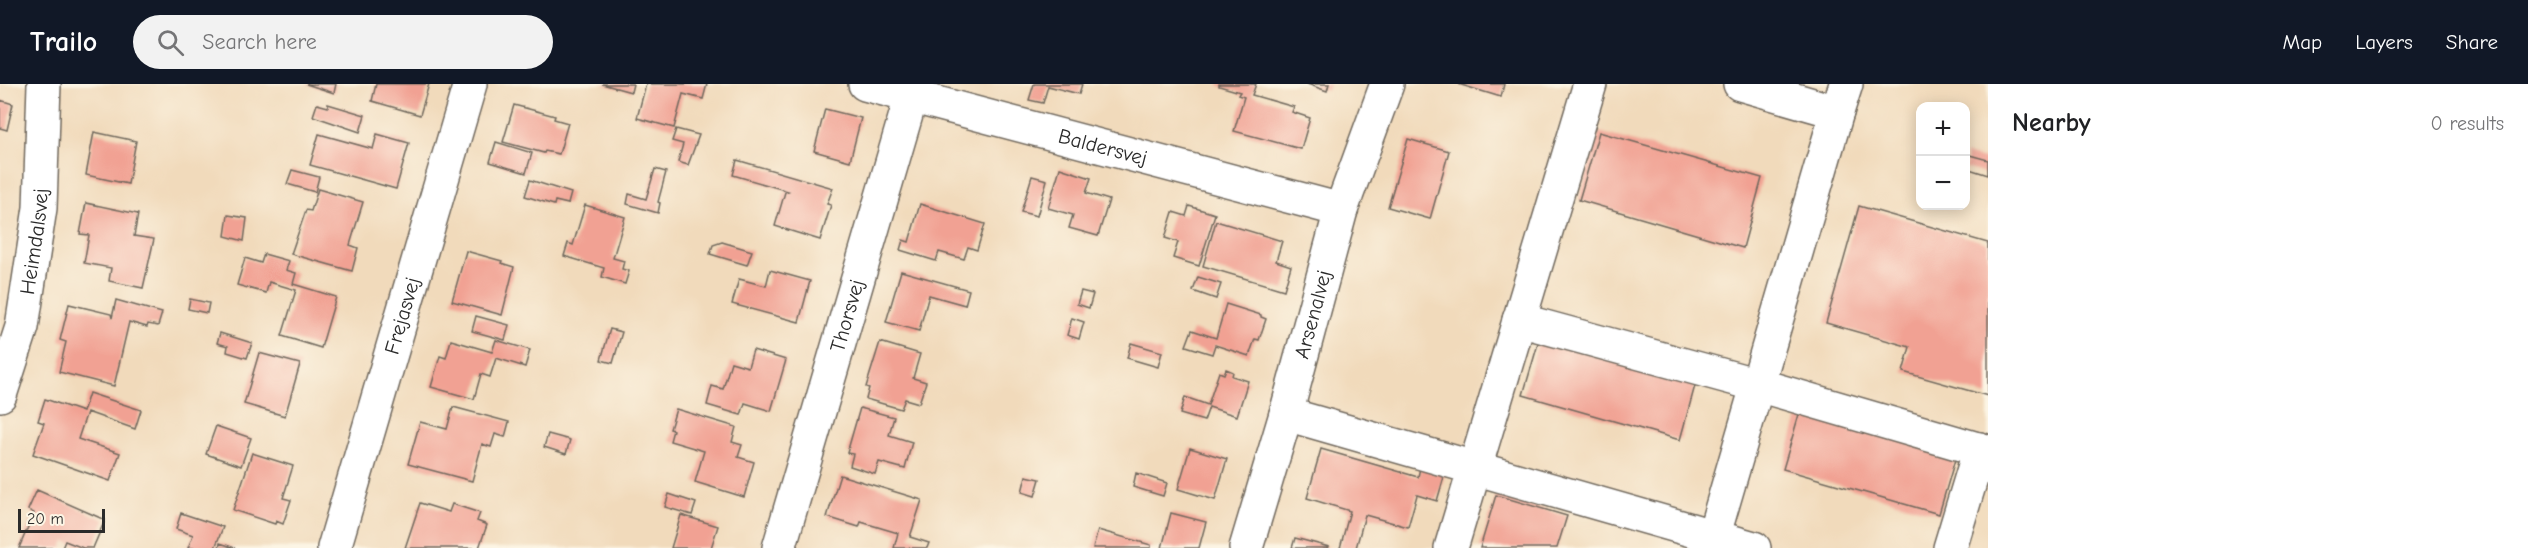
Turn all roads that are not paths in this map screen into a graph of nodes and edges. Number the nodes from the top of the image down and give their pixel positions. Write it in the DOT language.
graph roads {
  1 [pos="44,84"];
  2 [pos="470,84"];
  3 [pos="865,84"];
  4 [pos="1387,84"];
  5 [pos="1590,84"];
  6 [pos="1740,84"];
  7 [pos="913,90"];
  8 [pos="1841,98"];
  9 [pos="1341,210"];
  10 [pos="1519,320"];
  11 [pos="1758,385"];
  12 [pos="0,395"];
  13 [pos="1286,414"];
  14 [pos="1984,450"];
  15 [pos="1474,467"];
  16 [pos="1711,542"];
  17 [pos="334,548"];
  18 [pos="779,548"];
  19 [pos="1245,548"];
  20 [pos="1451,548"];
  21 [pos="1754,548"];
  22 [pos="1950,548"];
  1 -- 12 [label="street, Heimdalsvej"];
  2 -- 17 [label="street, Frejasvej"];
  3 -- 7 [label="street, Baldersvej"];
  4 -- 9 [label="street, Arsenalvej"];
  5 -- 10 [label="street"];
  6 -- 8 [label="street"];
  7 -- 9 [label="street, Baldersvej"];
  7 -- 18 [label="street, Thorsvej"];
  8 -- 11 [label="street"];
  9 -- 13 [label="street, Arsenalvej"];
  10 -- 11 [label="street"];
  10 -- 15 [label="street"];
  11 -- 14 [label="street"];
  11 -- 16 [label="street"];
  13 -- 15 [label="street"];
  13 -- 19 [label="street, Arsenalvej"];
  14 -- 22 [label="street"];
  15 -- 16 [label="street"];
  15 -- 20 [label="street"];
  16 -- 21 [label="street"];
}
